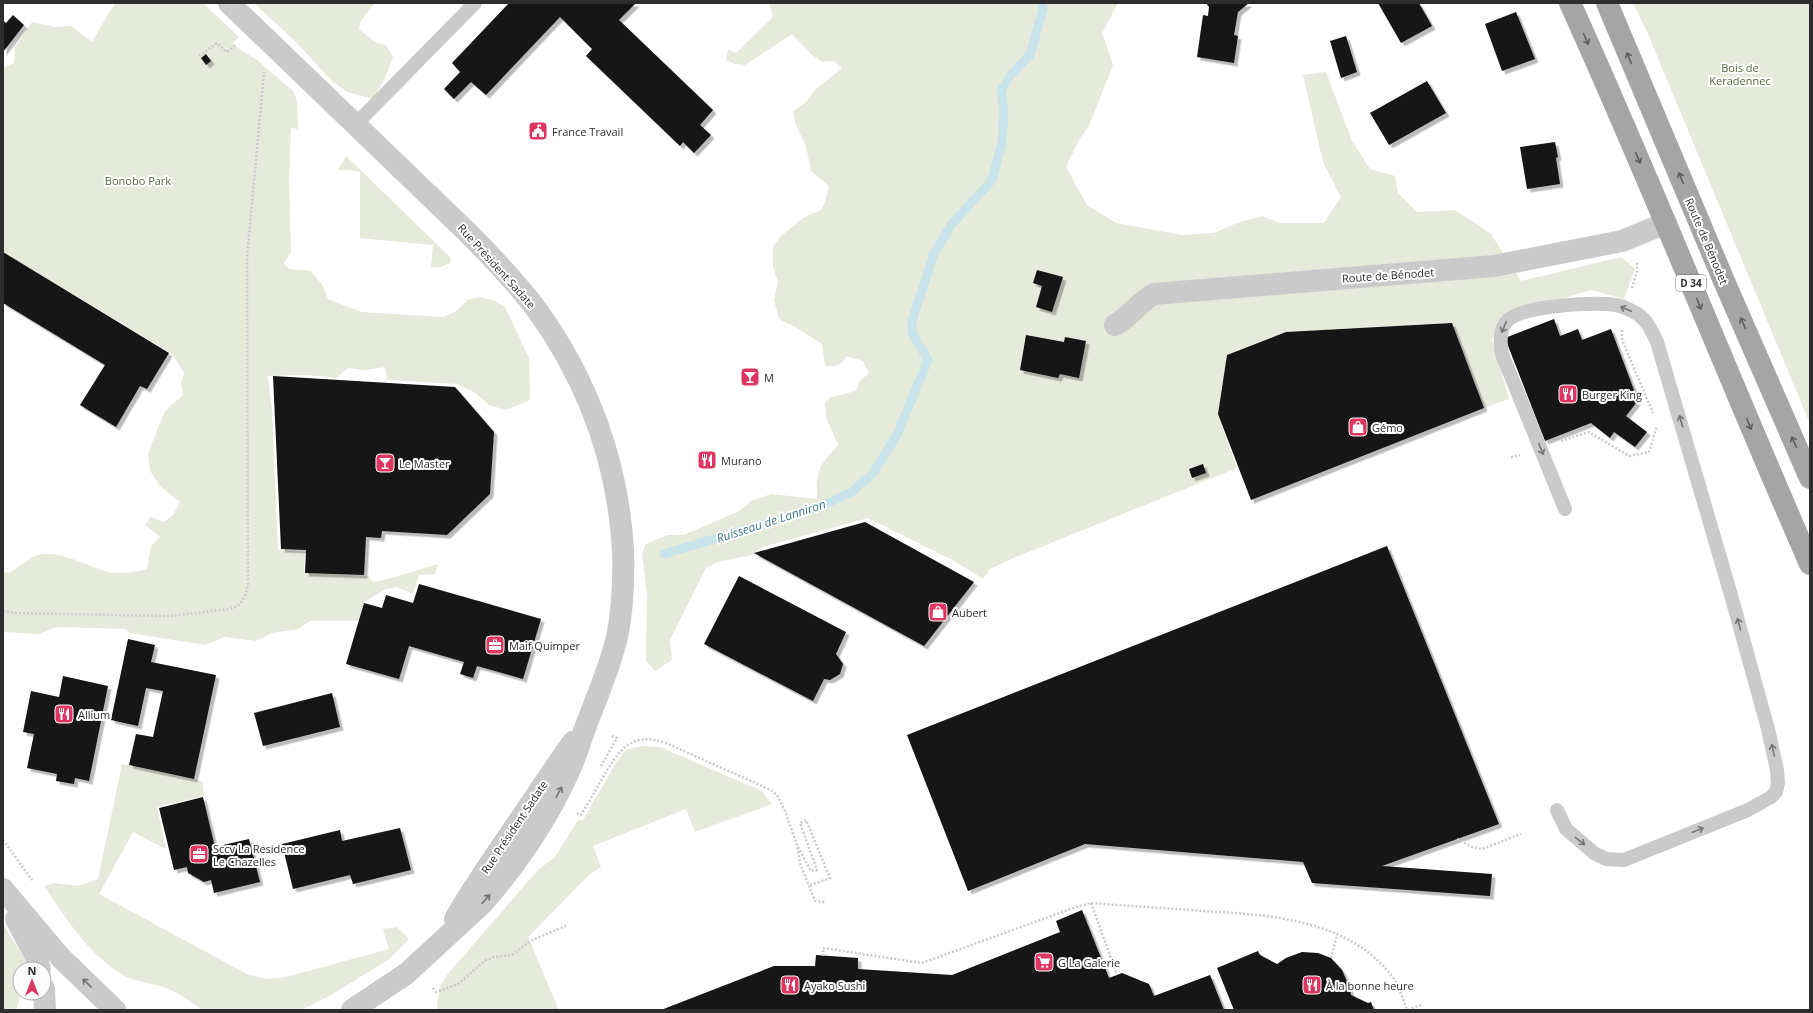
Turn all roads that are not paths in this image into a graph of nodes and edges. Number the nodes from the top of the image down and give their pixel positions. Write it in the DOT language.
graph roads {
  1 [pos="229,3"];
  2 [pos="475,3"];
  3 [pos="1570,3"];
  4 [pos="1607,3"];
  5 [pos="356,124"];
  6 [pos="1666,223"];
  7 [pos="1115,325"];
  8 [pos="1810,478"];
  9 [pos="1565,509"];
  10 [pos="1810,564"];
  11 [pos="1557,810"];
  12 [pos="3,889"];
  13 [pos="3,895"];
  14 [pos="37,961"];
  15 [pos="115,1010"];
  16 [pos="352,1010"];
  1 -- 5 [label="street, Rue Président Sadate"];
  2 -- 5 [label="lane"];
  3 -- 6 [label="main road, D 34, one-way"];
  8 -- 4 [label="main road, Route de Bénodet / D 34, one-way"];
  5 -- 16 [label="street, Rue Président Sadate"];
  6 -- 7 [label="street, Route de Bénodet"];
  6 -- 10 [label="main road, D 34, one-way"];
  11 -- 9 [label="lane, one-way"];
  15 -- 12 [label="street, one-way"];
  13 -- 14 [label="street"];
}
